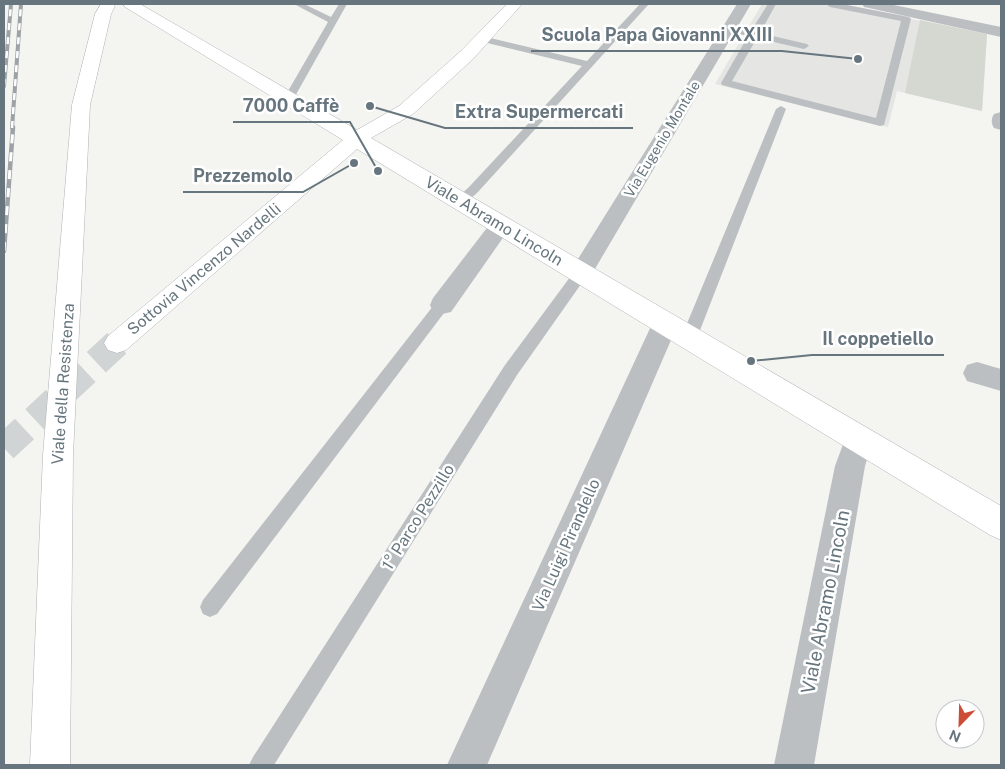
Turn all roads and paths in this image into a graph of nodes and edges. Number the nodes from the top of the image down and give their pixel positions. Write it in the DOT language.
graph roads {
  1 [pos="117,4"];
  2 [pos="298,4"];
  3 [pos="342,4"];
  4 [pos="515,4"];
  5 [pos="645,4"];
  6 [pos="744,4"];
  7 [pos="772,4"];
  8 [pos="830,4"];
  9 [pos="869,4"];
  10 [pos="332,21"];
  11 [pos="728,29"];
  12 [pos="1001,32"];
  13 [pos="754,35"];
  14 [pos="482,39"];
  15 [pos="804,46"];
  16 [pos="588,64"];
  17 [pos="288,98"];
  18 [pos="781,110"];
  19 [pos="1001,118"];
  20 [pos="1001,124"];
  21 [pos="365,144"];
  22 [pos="460,201"];
  23 [pos="501,225"];
  24 [pos="581,273"];
  25 [pos="442,305"];
  26 [pos="677,331"];
  27 [pos="117,342"];
  28 [pos="858,440"];
  29 [pos="1001,524"];
  30 [pos="210,607"];
  31 [pos="50,765"];
  32 [pos="261,765"];
  33 [pos="467,765"];
  34 [pos="794,765"];
  1 -- 17 [label="street, Viale Abramo Lincoln"];
  1 -- 31 [label="street, Viale della Resistenza"];
  2 -- 10 [label="lane"];
  3 -- 10 [label="lane"];
  4 -- 14 [label="street, Sottovia Vincenzo Nardelli"];
  5 -- 16 [label="lane"];
  6 -- 11 [label="street, Via Eugenio Montale"];
  7 -- 13 [label="lane"];
  8 -- 13 [label="lane"];
  9 -- 12 [label="street"];
  10 -- 17 [label="lane"];
  11 -- 13 [label="lane"];
  11 -- 24 [label="street, Via Eugenio Montale"];
  13 -- 15 [label="lane"];
  14 -- 16 [label="lane"];
  14 -- 21 [label="street, Sottovia Vincenzo Nardelli"];
  16 -- 22 [label="lane"];
  17 -- 21 [label="street, Viale Abramo Lincoln"];
  18 -- 26 [label="lane"];
  19 -- 20 [label="street"];
  21 -- 22 [label="street, Viale Abramo Lincoln"];
  21 -- 27 [label="street, Sottovia Vincenzo Nardelli"];
  22 -- 23 [label="street, Viale Abramo Lincoln"];
  23 -- 24 [label="street, Viale Abramo Lincoln"];
  23 -- 25 [label="street"];
  24 -- 26 [label="street, Viale Abramo Lincoln"];
  24 -- 32 [label="lane, 1° Parco Pezzillo"];
  25 -- 30 [label="lane"];
  26 -- 28 [label="street, Viale Abramo Lincoln"];
  26 -- 33 [label="street, Via Luigi Pirandello"];
  28 -- 29 [label="street, Viale Abramo Lincoln"];
  28 -- 34 [label="street, Viale Abramo Lincoln"];
}
